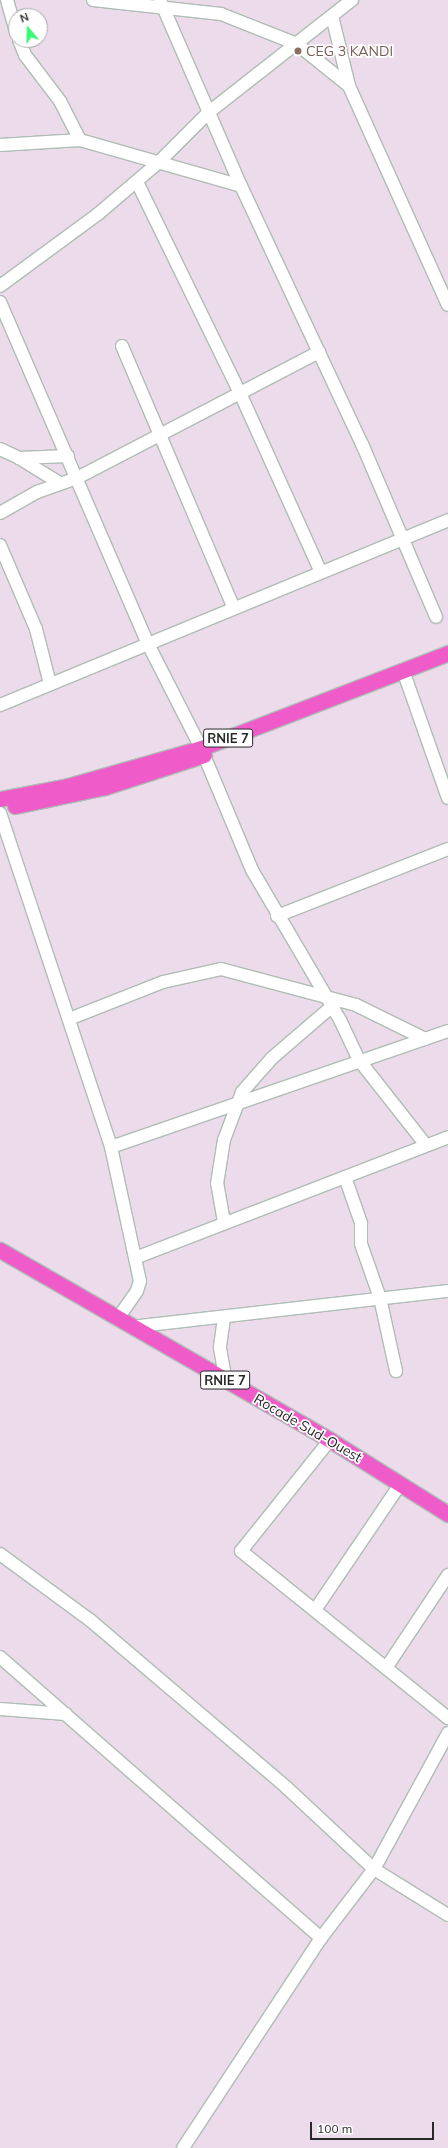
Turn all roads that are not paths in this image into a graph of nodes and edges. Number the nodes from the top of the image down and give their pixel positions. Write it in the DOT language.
graph roads {
  1 [pos="93,0"];
  2 [pos="352,0"];
  3 [pos="161,5"];
  4 [pos="332,16"];
  5 [pos="297,44"];
  6 [pos="22,48"];
  7 [pos="349,86"];
  8 [pos="209,112"];
  9 [pos="80,140"];
  10 [pos="0,145"];
  11 [pos="158,163"];
  12 [pos="137,182"];
  13 [pos="241,186"];
  14 [pos="0,286"];
  15 [pos="0,302"];
  16 [pos="448,306"];
  17 [pos="122,346"];
  18 [pos="319,352"];
  19 [pos="240,393"];
  20 [pos="160,435"];
  21 [pos="0,449"];
  22 [pos="68,456"];
  23 [pos="19,458"];
  24 [pos="78,478"];
  25 [pos="58,482"];
  26 [pos="0,513"];
  27 [pos="448,520"];
  28 [pos="403,539"];
  29 [pos="0,545"];
  30 [pos="321,572"];
  31 [pos="234,608"];
  32 [pos="436,617"];
  33 [pos="148,644"];
  34 [pos="448,652"];
  35 [pos="448,663"];
  36 [pos="406,679"];
  37 [pos="50,684"];
  38 [pos="0,705"];
  39 [pos="203,751"];
  40 [pos="448,798"];
  41 [pos="0,799"];
  42 [pos="0,808"];
  43 [pos="0,813"];
  44 [pos="448,850"];
  45 [pos="277,916"];
  46 [pos="324,995"];
  47 [pos="336,1003"];
  48 [pos="69,1018"];
  49 [pos="448,1031"];
  50 [pos="425,1039"];
  51 [pos="360,1060"];
  52 [pos="234,1107"];
  53 [pos="448,1137"];
  54 [pos="426,1145"];
  55 [pos="111,1147"];
  56 [pos="345,1177"];
  57 [pos="224,1222"];
  58 [pos="0,1250"];
  59 [pos="135,1258"];
  60 [pos="448,1291"];
  61 [pos="380,1298"];
  62 [pos="118,1318"];
  63 [pos="224,1318"];
  64 [pos="131,1327"];
  65 [pos="396,1371"];
  66 [pos="226,1381"];
  67 [pos="330,1440"];
  68 [pos="400,1482"];
  69 [pos="448,1514"];
  70 [pos="0,1554"];
  71 [pos="448,1575"];
  72 [pos="314,1610"];
  73 [pos="0,1656"];
  74 [pos="386,1668"];
  75 [pos="0,1709"];
  76 [pos="66,1714"];
  77 [pos="448,1718"];
  78 [pos="448,1733"];
  79 [pos="374,1869"];
  80 [pos="448,1915"];
  81 [pos="321,1938"];
  82 [pos="183,2148"];
  1 -- 3 [label="street"];
  2 -- 4 [label="street"];
  3 -- 5 [label="street"];
  3 -- 8 [label="street"];
  4 -- 5 [label="street"];
  4 -- 7 [label="street"];
  5 -- 7 [label="street"];
  5 -- 8 [label="street"];
  6 -- 9 [label="street"];
  7 -- 16 [label="street"];
  8 -- 11 [label="street"];
  8 -- 13 [label="street"];
  9 -- 10 [label="street"];
  9 -- 11 [label="street"];
  11 -- 12 [label="street"];
  11 -- 13 [label="street"];
  12 -- 14 [label="street"];
  12 -- 19 [label="street"];
  13 -- 18 [label="street"];
  15 -- 22 [label="street"];
  17 -- 20 [label="street"];
  18 -- 19 [label="street"];
  18 -- 28 [label="street"];
  19 -- 20 [label="street"];
  19 -- 30 [label="street"];
  20 -- 24 [label="street"];
  20 -- 31 [label="street"];
  21 -- 23 [label="street"];
  22 -- 23 [label="street"];
  22 -- 24 [label="street"];
  23 -- 25 [label="street"];
  24 -- 25 [label="street"];
  24 -- 33 [label="street"];
  25 -- 26 [label="street"];
  27 -- 28 [label="street"];
  28 -- 30 [label="street"];
  28 -- 32 [label="street"];
  29 -- 37 [label="street"];
  30 -- 31 [label="street"];
  31 -- 33 [label="street"];
  33 -- 37 [label="street"];
  33 -- 39 [label="street"];
  34 -- 39 [label="main road, RNIE 7 / RNIE 7"];
  35 -- 36 [label="main road, RNIE 7 / RNIE 7"];
  36 -- 39 [label="main road, RNIE 7 / RNIE 7"];
  36 -- 40 [label="street"];
  37 -- 38 [label="street"];
  39 -- 41 [label="main road, RNIE 7 / RNIE 7"];
  39 -- 42 [label="main road, RNIE 7 / RNIE 7"];
  39 -- 45 [label="street"];
  43 -- 48 [label="street"];
  44 -- 45 [label="street"];
  45 -- 46 [label="street"];
  46 -- 47 [label="street"];
  46 -- 48 [label="street"];
  47 -- 50 [label="street"];
  47 -- 51 [label="street"];
  47 -- 52 [label="street"];
  48 -- 55 [label="street"];
  49 -- 50 [label="street"];
  50 -- 51 [label="street"];
  51 -- 52 [label="street"];
  51 -- 54 [label="street"];
  52 -- 55 [label="street"];
  52 -- 57 [label="street"];
  53 -- 54 [label="street"];
  54 -- 56 [label="street"];
  55 -- 59 [label="street"];
  56 -- 57 [label="street"];
  56 -- 61 [label="street"];
  57 -- 59 [label="street"];
  58 -- 62 [label="main road, Rocade Sud-Ouest / RNIE 7"];
  59 -- 62 [label="street"];
  60 -- 61 [label="street"];
  61 -- 63 [label="street"];
  61 -- 65 [label="street"];
  62 -- 64 [label="main road, Rocade Sud-Ouest / RNIE 7"];
  63 -- 64 [label="street"];
  63 -- 66 [label="street"];
  64 -- 66 [label="main road, Rocade Sud-Ouest / RNIE 7"];
  66 -- 67 [label="main road, Rocade Sud-Ouest / RNIE 7"];
  67 -- 68 [label="main road, Rocade Sud-Ouest / RNIE 7"];
  67 -- 72 [label="street"];
  68 -- 69 [label="main road, Rocade Sud-Ouest / RNIE 7"];
  68 -- 72 [label="street"];
  70 -- 79 [label="street"];
  71 -- 74 [label="street"];
  72 -- 74 [label="street"];
  73 -- 76 [label="street"];
  74 -- 77 [label="street"];
  75 -- 76 [label="street"];
  76 -- 81 [label="street"];
  78 -- 79 [label="street"];
  79 -- 80 [label="street"];
  79 -- 81 [label="street"];
  81 -- 82 [label="street"];
}
